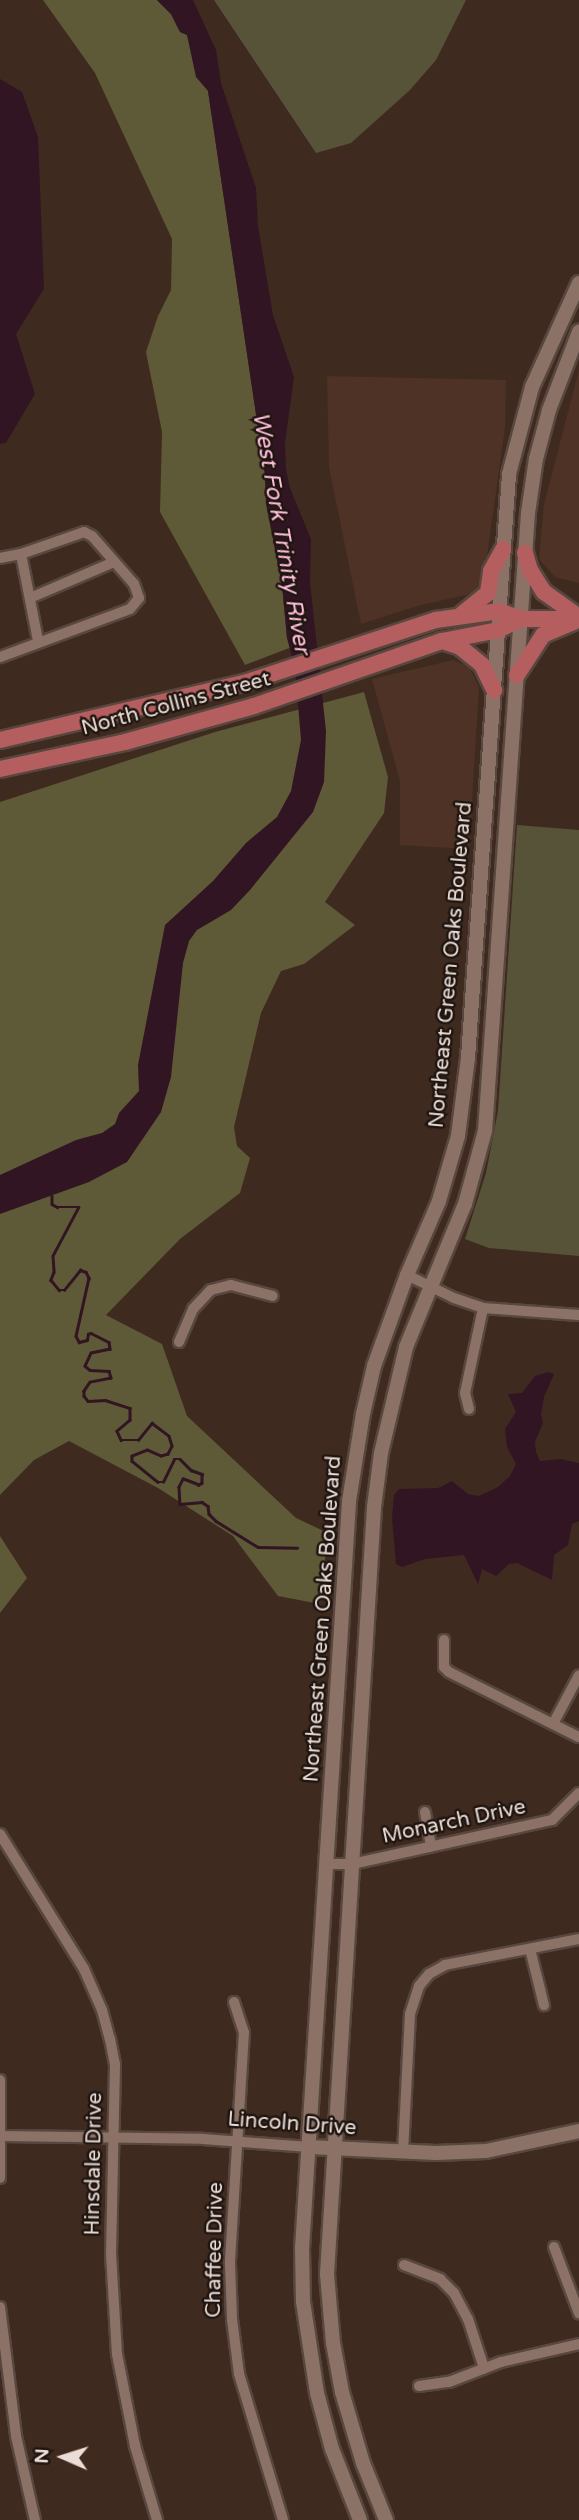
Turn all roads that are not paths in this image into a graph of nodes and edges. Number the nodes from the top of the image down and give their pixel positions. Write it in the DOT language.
graph roads {
  1 [pos="579,283"];
  2 [pos="579,332"];
  3 [pos="532,387"];
  4 [pos="554,395"];
  5 [pos="503,549"];
  6 [pos="525,553"];
  7 [pos="21,554"];
  8 [pos="0,558"];
  9 [pos="114,562"];
  10 [pos="30,598"];
  11 [pos="499,611"];
  12 [pos="459,616"];
  13 [pos="521,619"];
  14 [pos="579,619"];
  15 [pos="498,630"];
  16 [pos="38,641"];
  17 [pos="442,641"];
  18 [pos="0,657"];
  19 [pos="517,675"];
  20 [pos="494,690"];
  21 [pos="0,740"];
  22 [pos="0,769"];
  23 [pos="484,818"];
  24 [pos="508,819"];
  25 [pos="407,1275"];
  26 [pos="430,1287"];
  27 [pos="273,1296"];
  28 [pos="483,1308"];
  29 [pos="579,1315"];
  30 [pos="179,1342"];
  31 [pos="469,1409"];
  32 [pos="444,1640"];
  33 [pos="579,1675"];
  34 [pos="553,1724"];
  35 [pos="579,1737"];
  36 [pos="579,1793"];
  37 [pos="425,1812"];
  38 [pos="0,1834"];
  39 [pos="431,1846"];
  40 [pos="327,1864"];
  41 [pos="352,1864"];
  42 [pos="579,1939"];
  43 [pos="530,1949"];
  44 [pos="234,2002"];
  45 [pos="544,2006"];
  46 [pos="0,2080"];
  47 [pos="579,2131"];
  48 [pos="0,2136"];
  49 [pos="114,2137"];
  50 [pos="237,2142"];
  51 [pos="310,2147"];
  52 [pos="332,2149"];
  53 [pos="403,2152"];
  54 [pos="0,2178"];
  55 [pos="554,2247"];
  56 [pos="404,2265"];
  57 [pos="0,2308"];
  58 [pos="579,2313"];
  59 [pos="579,2343"];
  60 [pos="484,2368"];
  61 [pos="419,2386"];
  62 [pos="35,2520"];
  63 [pos="157,2520"];
  64 [pos="283,2520"];
  65 [pos="360,2520"];
  66 [pos="386,2520"];
  1 -- 3 [label="main road, Northeast Green Oaks Boulevard"];
  2 -- 4 [label="main road, Northeast Green Oaks Boulevard"];
  3 -- 4 [label="main road"];
  3 -- 5 [label="main road, Northeast Green Oaks Boulevard"];
  4 -- 6 [label="main road, Northeast Green Oaks Boulevard"];
  5 -- 11 [label="main road, Northeast Green Oaks Boulevard"];
  5 -- 12 [label="main road"];
  6 -- 13 [label="main road, Northeast Green Oaks Boulevard"];
  6 -- 14 [label="main road"];
  7 -- 8 [label="street"];
  7 -- 9 [label="street"];
  7 -- 10 [label="street"];
  9 -- 10 [label="street"];
  9 -- 16 [label="street"];
  10 -- 16 [label="street"];
  11 -- 12 [label="main road, North Collins Street"];
  11 -- 13 [label="main road, North Collins Street"];
  11 -- 15 [label="main road, Northeast Green Oaks Boulevard"];
  12 -- 21 [label="main road, North Collins Street"];
  13 -- 14 [label="main road, North Collins Street"];
  13 -- 15 [label="main road, North Collins Street"];
  13 -- 19 [label="main road, Northeast Green Oaks Boulevard"];
  14 -- 19 [label="main road"];
  15 -- 17 [label="main road, North Collins Street"];
  15 -- 20 [label="main road, Northeast Green Oaks Boulevard"];
  16 -- 18 [label="street"];
  17 -- 20 [label="main road"];
  17 -- 22 [label="main road, North Collins Street"];
  19 -- 24 [label="main road, Northeast Green Oaks Boulevard"];
  20 -- 23 [label="main road, Northeast Green Oaks Boulevard"];
  23 -- 24 [label="main road"];
  23 -- 25 [label="main road, Northeast Green Oaks Boulevard"];
  24 -- 26 [label="main road, Northeast Green Oaks Boulevard"];
  25 -- 26 [label="street"];
  25 -- 40 [label="main road, Northeast Green Oaks Boulevard"];
  26 -- 28 [label="street"];
  26 -- 41 [label="main road, Northeast Green Oaks Boulevard"];
  27 -- 30 [label="street"];
  28 -- 29 [label="street"];
  28 -- 31 [label="street"];
  32 -- 34 [label="street"];
  33 -- 34 [label="street"];
  34 -- 35 [label="street"];
  36 -- 39 [label="street, Monarch Drive"];
  37 -- 39 [label="street"];
  38 -- 49 [label="street, Hinsdale Drive"];
  39 -- 41 [label="street, Monarch Drive"];
  40 -- 41 [label="street, Monarch Drive"];
  40 -- 51 [label="main road, Northeast Green Oaks Boulevard"];
  41 -- 52 [label="main road, Northeast Green Oaks Boulevard"];
  42 -- 43 [label="street"];
  43 -- 45 [label="street"];
  43 -- 53 [label="street"];
  44 -- 50 [label="street, Chaffee Drive"];
  46 -- 48 [label="street"];
  47 -- 53 [label="main road, Lincoln Drive"];
  48 -- 49 [label="street, Lincoln Drive"];
  48 -- 54 [label="street"];
  49 -- 50 [label="street, Lincoln Drive"];
  49 -- 63 [label="street, Hinsdale Drive"];
  50 -- 51 [label="street, Lincoln Drive"];
  50 -- 64 [label="street, Chaffee Drive"];
  51 -- 52 [label="main road, Lincoln Drive"];
  51 -- 65 [label="main road, Northeast Green Oaks Boulevard"];
  52 -- 53 [label="main road, Lincoln Drive"];
  52 -- 66 [label="main road, Northeast Green Oaks Boulevard"];
  55 -- 58 [label="street"];
  56 -- 60 [label="street"];
  57 -- 62 [label="street"];
  59 -- 60 [label="street"];
  60 -- 61 [label="street"];
}
